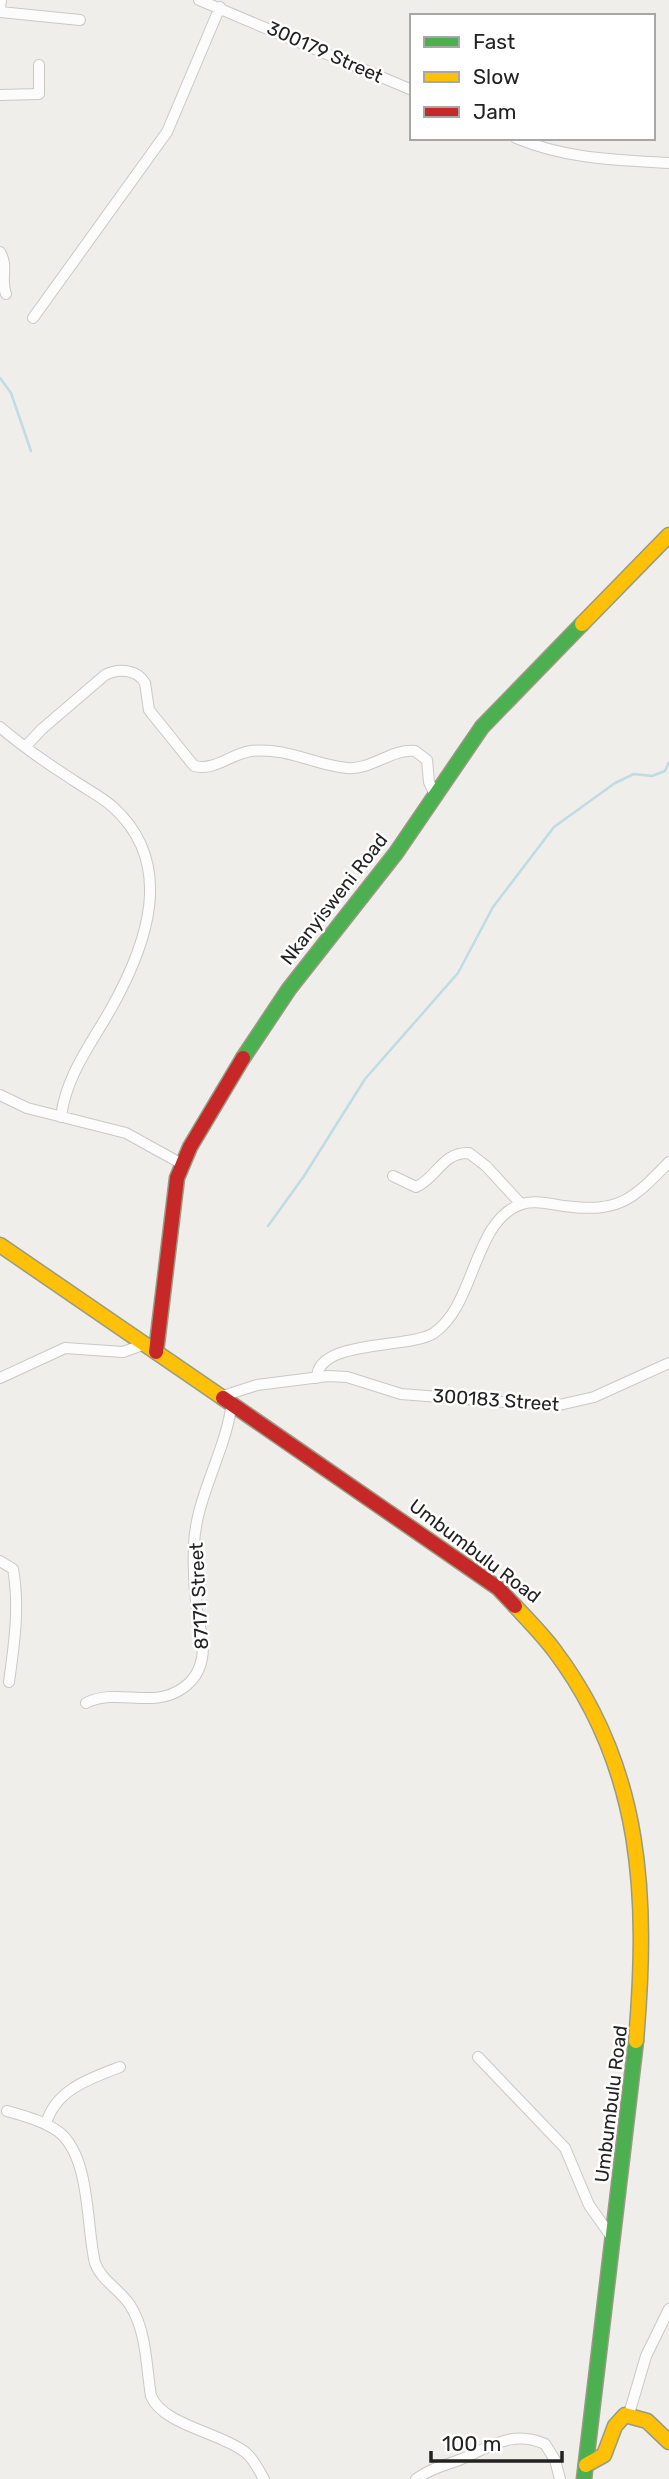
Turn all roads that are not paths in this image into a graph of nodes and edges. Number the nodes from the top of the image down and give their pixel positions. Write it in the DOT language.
graph roads {
  1 [pos="1,0"];
  2 [pos="199,0"];
  3 [pos="220,7"];
  4 [pos="0,10"];
  5 [pos="80,20"];
  6 [pos="39,65"];
  7 [pos="410,89"];
  8 [pos="0,96"];
  9 [pos="522,140"];
  10 [pos="669,163"];
  11 [pos="0,252"];
  12 [pos="6,294"];
  13 [pos="33,318"];
  14 [pos="669,535"];
  15 [pos="0,727"];
  16 [pos="25,747"];
  17 [pos="435,794"];
  18 [pos="0,1095"];
  19 [pos="61,1117"];
  20 [pos="669,1162"];
  21 [pos="182,1164"];
  22 [pos="393,1176"];
  23 [pos="521,1204"];
  24 [pos="0,1245"];
  25 [pos="150,1348"];
  26 [pos="669,1363"];
  27 [pos="0,1378"];
  28 [pos="317,1378"];
  29 [pos="227,1399"];
  30 [pos="0,1561"];
  31 [pos="9,1682"];
  32 [pos="86,1703"];
  33 [pos="478,2057"];
  34 [pos="120,2067"];
  35 [pos="8,2111"];
  36 [pos="46,2124"];
  37 [pos="614,2239"];
  38 [pos="669,2310"];
  39 [pos="629,2414"];
  40 [pos="669,2442"];
  41 [pos="585,2472"];
  42 [pos="264,2479"];
  43 [pos="416,2479"];
  44 [pos="560,2479"];
  1 -- 4 [label="street"];
  2 -- 3 [label="street, 300179 Street"];
  3 -- 7 [label="street, 300179 Street"];
  3 -- 13 [label="street"];
  4 -- 5 [label="street"];
  6 -- 8 [label="street"];
  9 -- 10 [label="street"];
  11 -- 12 [label="street"];
  14 -- 17 [label="main road, Nkanyisweni Road"];
  15 -- 16 [label="street"];
  16 -- 17 [label="street"];
  16 -- 19 [label="street"];
  17 -- 21 [label="main road, Nkanyisweni Road"];
  18 -- 19 [label="street"];
  19 -- 21 [label="street"];
  20 -- 23 [label="street"];
  21 -- 25 [label="main road, Nkanyisweni Road"];
  22 -- 23 [label="street"];
  23 -- 28 [label="street"];
  24 -- 25 [label="main road, Umbumbulu Road"];
  25 -- 27 [label="street"];
  25 -- 29 [label="main road, Umbumbulu Road"];
  26 -- 28 [label="street, 300183 Street"];
  28 -- 29 [label="street"];
  29 -- 32 [label="street, 87171 Street"];
  29 -- 37 [label="main road, Umbumbulu Road"];
  30 -- 31 [label="street"];
  33 -- 37 [label="street"];
  34 -- 36 [label="street"];
  35 -- 36 [label="street"];
  36 -- 42 [label="street"];
  37 -- 41 [label="main road, Umbumbulu Road"];
  38 -- 39 [label="street"];
  39 -- 40 [label="main road"];
  39 -- 41 [label="main road"];
  43 -- 44 [label="street"];
}
